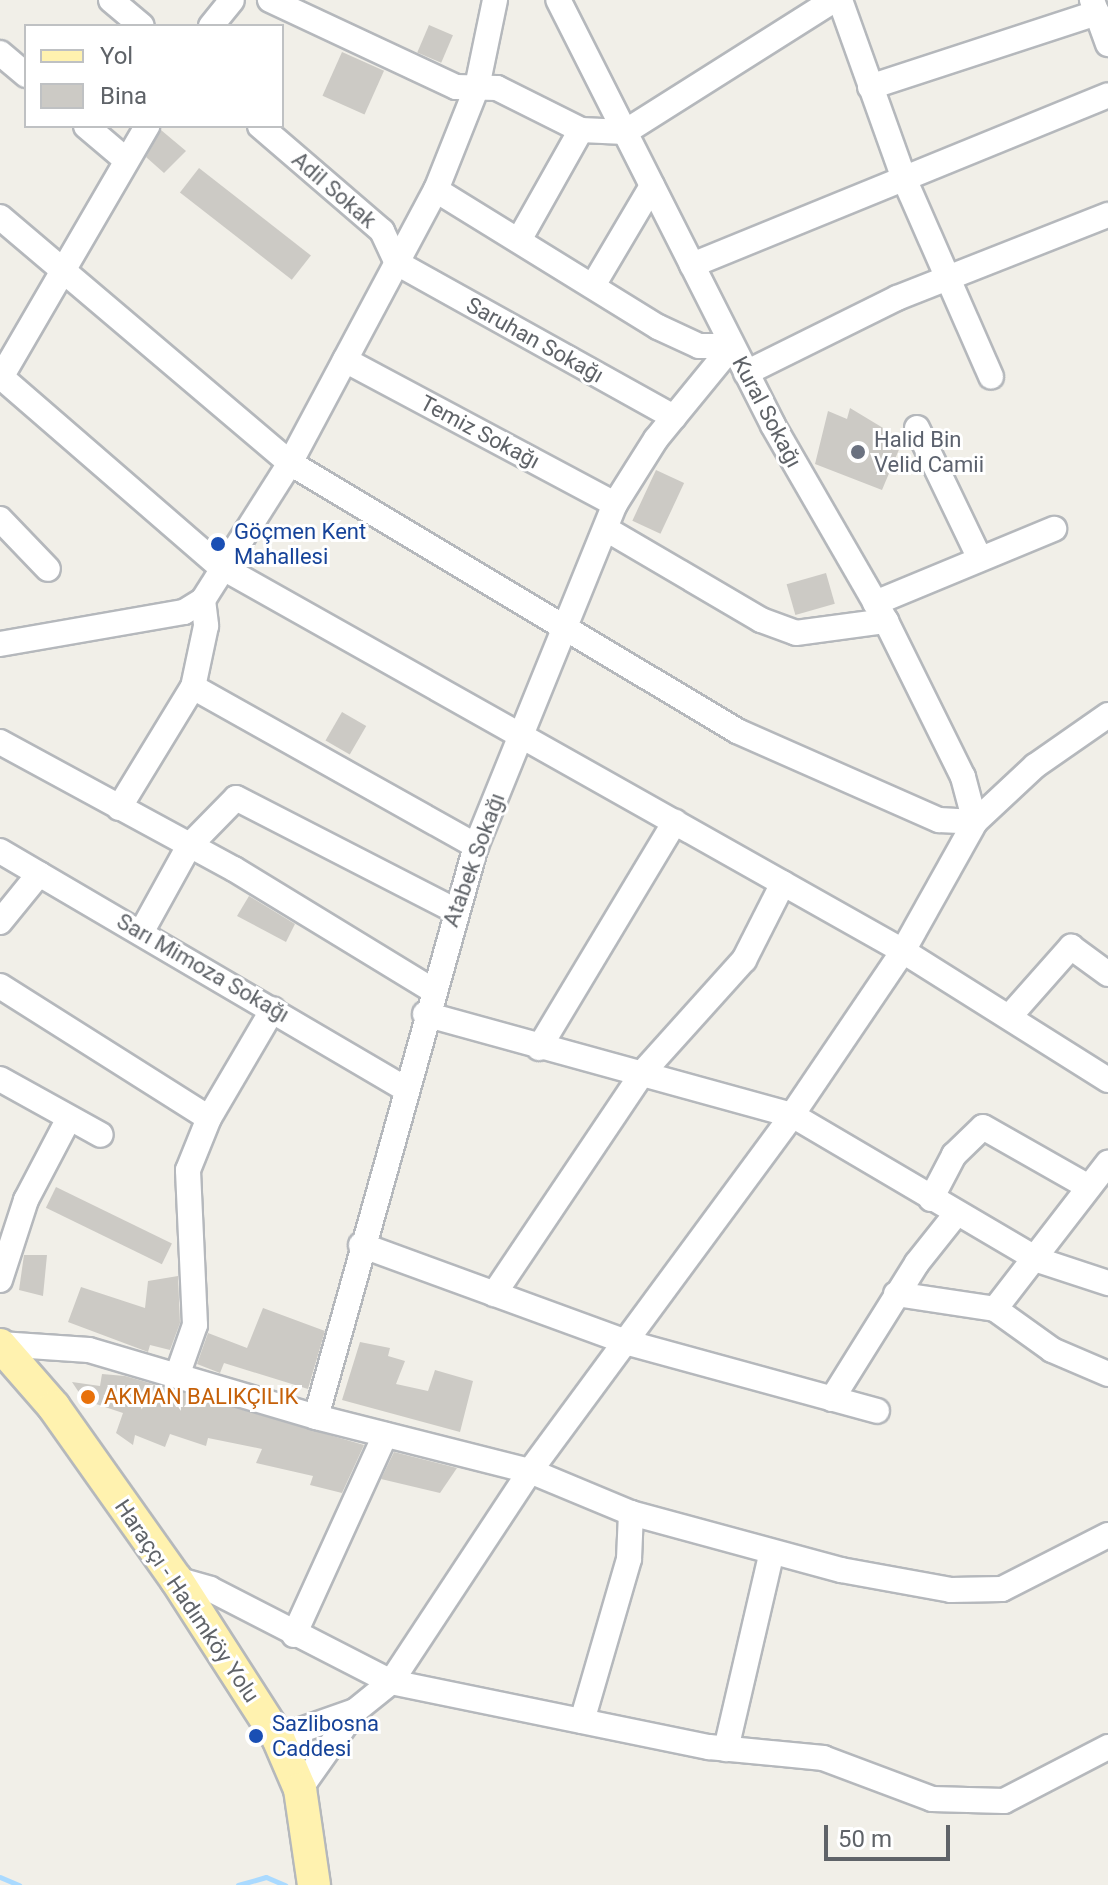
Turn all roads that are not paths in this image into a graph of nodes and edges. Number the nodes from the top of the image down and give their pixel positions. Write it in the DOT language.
graph roads {
  1 [pos="111,0"];
  2 [pos="232,0"];
  3 [pos="270,0"];
  4 [pos="495,0"];
  5 [pos="558,0"];
  6 [pos="837,0"];
  7 [pos="1094,6"];
  8 [pos="140,24"];
  9 [pos="213,24"];
  10 [pos="1108,44"];
  11 [pos="0,53"];
  12 [pos="24,73"];
  13 [pos="477,87"];
  14 [pos="870,87"];
  15 [pos="1108,95"];
  16 [pos="88,128"];
  17 [pos="146,128"];
  18 [pos="262,128"];
  19 [pos="581,130"];
  20 [pos="625,132"];
  21 [pos="126,160"];
  22 [pos="903,176"];
  23 [pos="652,186"];
  24 [pos="436,190"];
  25 [pos="1108,215"];
  26 [pos="0,217"];
  27 [pos="519,240"];
  28 [pos="397,263"];
  29 [pos="692,265"];
  30 [pos="63,274"];
  31 [pos="945,280"];
  32 [pos="594,284"];
  33 [pos="732,346"];
  34 [pos="345,360"];
  35 [pos="746,373"];
  36 [pos="991,376"];
  37 [pos="0,377"];
  38 [pos="674,417"];
  39 [pos="917,428"];
  40 [pos="290,463"];
  41 [pos="615,504"];
  42 [pos="0,519"];
  43 [pos="606,529"];
  44 [pos="1054,529"];
  45 [pos="980,559"];
  46 [pos="48,569"];
  47 [pos="226,569"];
  48 [pos="203,600"];
  49 [pos="880,612"];
  50 [pos="567,627"];
  51 [pos="0,644"];
  52 [pos="193,687"];
  53 [pos="1108,715"];
  54 [pos="523,735"];
  55 [pos="0,742"];
  56 [pos="119,808"];
  57 [pos="675,822"];
  58 [pos="975,822"];
  59 [pos="189,846"];
  60 [pos="476,846"];
  61 [pos="0,851"];
  62 [pos="39,874"];
  63 [pos="783,883"];
  64 [pos="454,910"];
  65 [pos="0,922"];
  66 [pos="142,931"];
  67 [pos="903,951"];
  68 [pos="1108,974"];
  69 [pos="0,986"];
  70 [pos="432,990"];
  71 [pos="273,1009"];
  72 [pos="425,1014"];
  73 [pos="1009,1017"];
  74 [pos="539,1048"];
  75 [pos="643,1072"];
  76 [pos="0,1079"];
  77 [pos="1108,1080"];
  78 [pos="404,1088"];
  79 [pos="792,1115"];
  80 [pos="209,1118"];
  81 [pos="68,1120"];
  82 [pos="101,1135"];
  83 [pos="1108,1163"];
  84 [pos="1087,1186"];
  85 [pos="931,1199"];
  86 [pos="956,1214"];
  87 [pos="361,1245"];
  88 [pos="1038,1260"];
  89 [pos="0,1280"];
  90 [pos="1108,1283"];
  91 [pos="494,1294"];
  92 [pos="896,1294"];
  93 [pos="995,1309"];
  94 [pos="629,1343"];
  95 [pos="0,1344"];
  96 [pos="1108,1374"];
  97 [pos="177,1376"];
  98 [pos="832,1399"];
  99 [pos="877,1411"];
  100 [pos="316,1417"];
  101 [pos="385,1435"];
  102 [pos="530,1471"];
  103 [pos="631,1513"];
  104 [pos="1108,1535"];
  105 [pos="772,1552"];
  106 [pos="176,1579"];
  107 [pos="294,1635"];
  108 [pos="391,1682"];
  109 [pos="355,1711"];
  110 [pos="582,1721"];
  111 [pos="278,1738"];
  112 [pos="1108,1747"];
  113 [pos="726,1749"];
  114 [pos="300,1789"];
  115 [pos="313,1871"];
  1 -- 8 [label="street"];
  2 -- 9 [label="street"];
  3 -- 13 [label="street"];
  4 -- 13 [label="street"];
  5 -- 20 [label="street, Kural Sokağı"];
  6 -- 14 [label="street"];
  6 -- 20 [label="street"];
  7 -- 10 [label="street"];
  7 -- 14 [label="street"];
  11 -- 12 [label="street"];
  13 -- 19 [label="street"];
  13 -- 24 [label="street"];
  14 -- 22 [label="street"];
  15 -- 22 [label="street"];
  16 -- 21 [label="street"];
  17 -- 21 [label="street"];
  18 -- 28 [label="street, Adil Sokak"];
  19 -- 20 [label="street"];
  19 -- 27 [label="street"];
  20 -- 23 [label="street, Kural Sokağı"];
  21 -- 30 [label="street"];
  22 -- 29 [label="street"];
  22 -- 31 [label="street"];
  23 -- 29 [label="street, Kural Sokağı"];
  23 -- 32 [label="street"];
  24 -- 27 [label="street"];
  24 -- 28 [label="street"];
  25 -- 31 [label="street"];
  26 -- 30 [label="street"];
  27 -- 32 [label="street"];
  28 -- 34 [label="street"];
  28 -- 38 [label="street, Saruhan Sokağı"];
  29 -- 33 [label="street, Kural Sokağı"];
  30 -- 37 [label="street"];
  30 -- 40 [label="street"];
  31 -- 35 [label="street"];
  31 -- 36 [label="street"];
  32 -- 33 [label="street"];
  33 -- 35 [label="street, Kural Sokağı"];
  33 -- 38 [label="street, Atabek Sokağı"];
  34 -- 40 [label="street"];
  34 -- 41 [label="street, Temiz Sokağı"];
  35 -- 49 [label="street, Kural Sokağı"];
  37 -- 47 [label="street"];
  38 -- 41 [label="street, Atabek Sokağı"];
  39 -- 45 [label="street"];
  40 -- 47 [label="street"];
  40 -- 50 [label="street"];
  41 -- 43 [label="street, Atabek Sokağı"];
  42 -- 46 [label="street"];
  43 -- 49 [label="street"];
  43 -- 50 [label="street, Atabek Sokağı"];
  44 -- 45 [label="street"];
  45 -- 49 [label="street"];
  47 -- 48 [label="street"];
  47 -- 54 [label="street"];
  48 -- 51 [label="street"];
  48 -- 52 [label="street"];
  49 -- 58 [label="street, Kural Sokağı"];
  50 -- 54 [label="street, Atabek Sokağı"];
  50 -- 58 [label="street"];
  52 -- 56 [label="street"];
  52 -- 60 [label="street"];
  53 -- 58 [label="street"];
  54 -- 57 [label="street"];
  54 -- 60 [label="street, Atabek Sokağı"];
  55 -- 56 [label="street"];
  56 -- 59 [label="street"];
  57 -- 63 [label="street"];
  57 -- 74 [label="street"];
  58 -- 67 [label="street"];
  59 -- 64 [label="street"];
  59 -- 66 [label="street"];
  59 -- 70 [label="street"];
  60 -- 64 [label="street, Atabek Sokağı"];
  61 -- 62 [label="street, Sarı Mimoza Sokağı"];
  62 -- 65 [label="street"];
  62 -- 66 [label="street, Sarı Mimoza Sokağı"];
  63 -- 67 [label="street"];
  63 -- 75 [label="street"];
  64 -- 70 [label="street, Atabek Sokağı"];
  66 -- 71 [label="street, Sarı Mimoza Sokağı"];
  67 -- 73 [label="street"];
  67 -- 79 [label="street"];
  68 -- 73 [label="street"];
  69 -- 80 [label="street"];
  70 -- 72 [label="street, Atabek Sokağı"];
  71 -- 78 [label="street, Sarı Mimoza Sokağı"];
  71 -- 80 [label="street"];
  72 -- 74 [label="street"];
  72 -- 78 [label="street, Atabek Sokağı"];
  73 -- 77 [label="street"];
  74 -- 75 [label="street"];
  75 -- 79 [label="street"];
  75 -- 91 [label="street"];
  76 -- 81 [label="street"];
  78 -- 87 [label="street, Atabek Sokağı"];
  79 -- 85 [label="street"];
  79 -- 94 [label="street"];
  80 -- 97 [label="street"];
  81 -- 82 [label="street"];
  81 -- 89 [label="street"];
  83 -- 84 [label="street"];
  84 -- 85 [label="street"];
  84 -- 88 [label="street"];
  85 -- 86 [label="street"];
  86 -- 88 [label="street"];
  86 -- 92 [label="street"];
  87 -- 91 [label="street"];
  87 -- 100 [label="street, Atabek Sokağı"];
  88 -- 90 [label="street"];
  88 -- 93 [label="street"];
  91 -- 94 [label="street"];
  92 -- 93 [label="street"];
  92 -- 98 [label="street"];
  93 -- 96 [label="street"];
  94 -- 98 [label="street"];
  94 -- 102 [label="street"];
  95 -- 97 [label="street"];
  95 -- 106 [label="main road, Haraççı - Hadımköy Yolu"];
  97 -- 100 [label="street"];
  98 -- 99 [label="street"];
  100 -- 101 [label="street"];
  101 -- 102 [label="street"];
  101 -- 107 [label="street"];
  102 -- 103 [label="street"];
  102 -- 108 [label="street"];
  103 -- 105 [label="street"];
  103 -- 110 [label="street"];
  104 -- 105 [label="street"];
  105 -- 113 [label="street"];
  106 -- 107 [label="street"];
  106 -- 111 [label="main road, Haraççı - Hadımköy Yolu"];
  107 -- 108 [label="street"];
  108 -- 109 [label="street"];
  108 -- 110 [label="street"];
  109 -- 111 [label="street"];
  109 -- 114 [label="street"];
  110 -- 113 [label="street"];
  111 -- 114 [label="main road, Haraççı - Hadımköy Yolu"];
  112 -- 113 [label="street"];
  114 -- 115 [label="main road, Haraççı - Hadımköy Yolu"];
}
